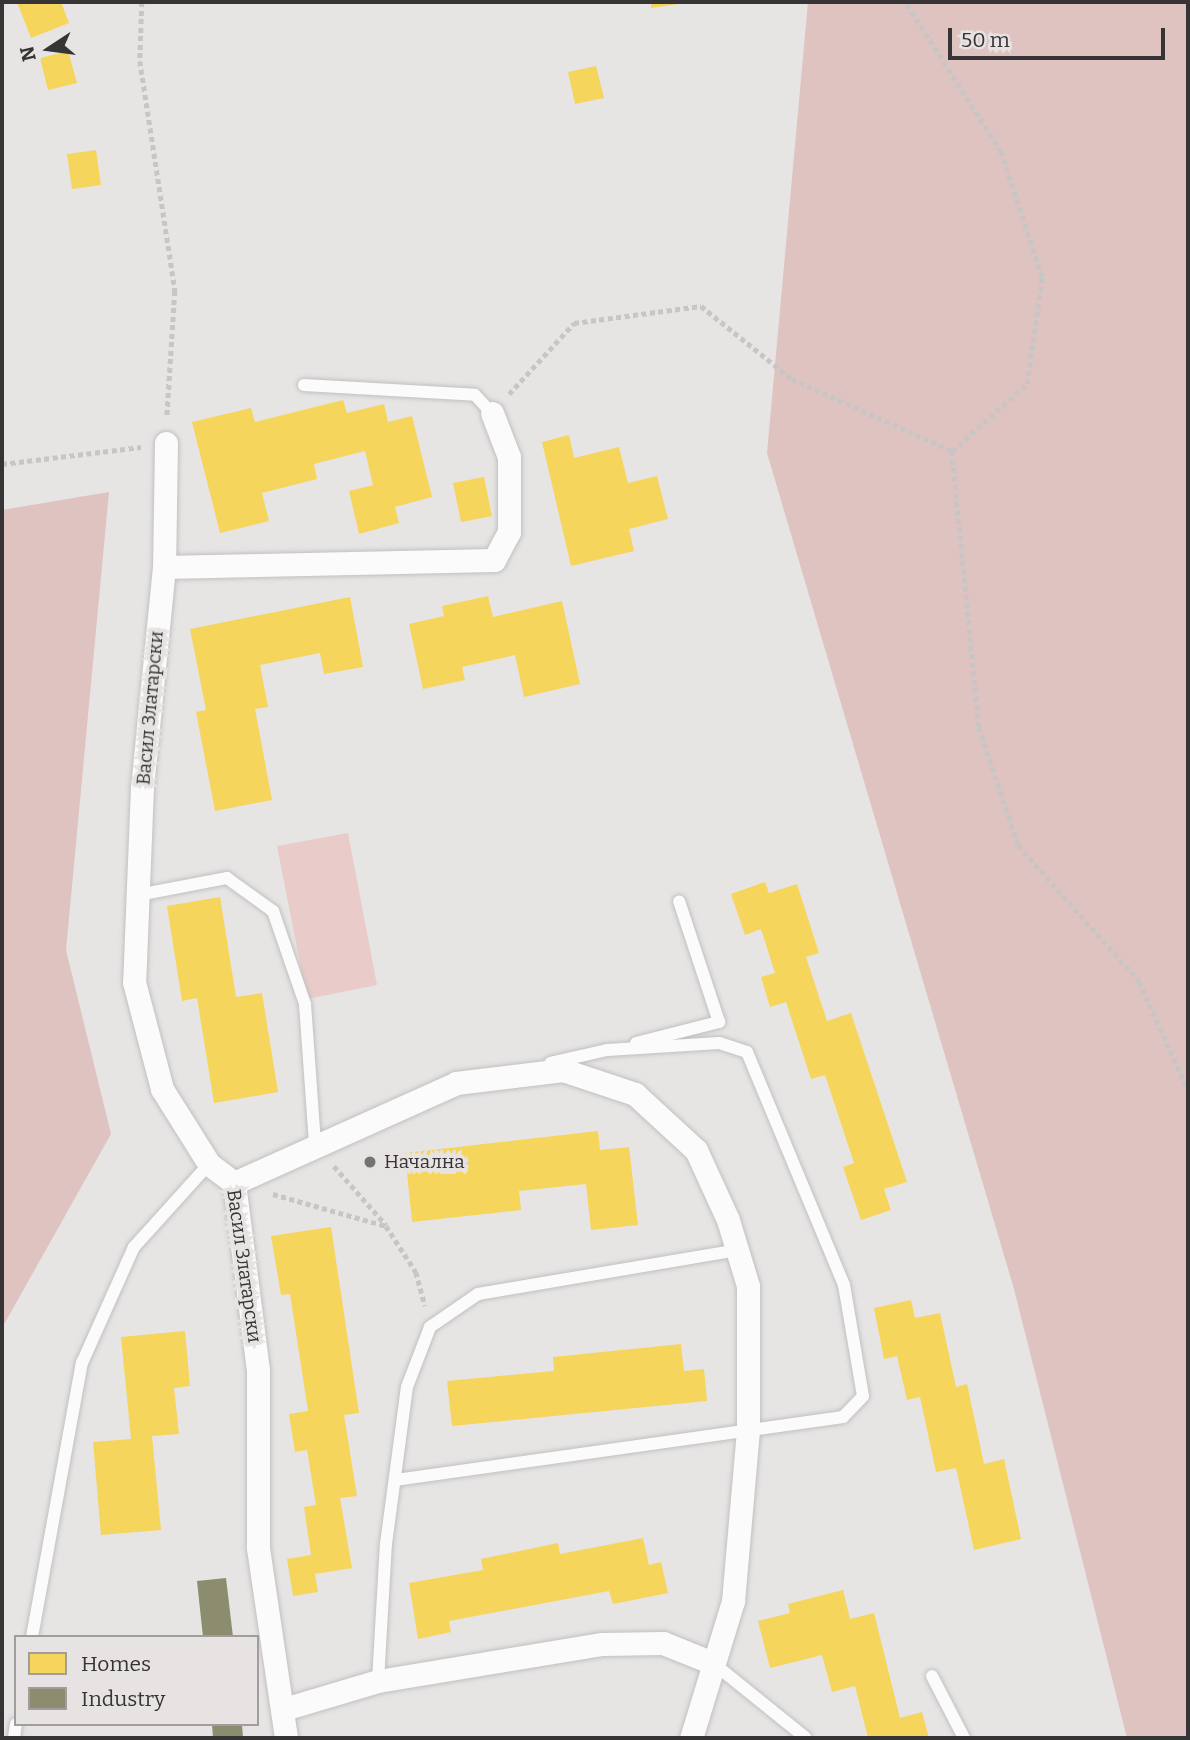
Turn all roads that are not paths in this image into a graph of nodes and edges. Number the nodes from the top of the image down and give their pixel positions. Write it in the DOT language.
graph roads {
  1 [pos="304,385"];
  2 [pos="492,413"];
  3 [pos="166,443"];
  4 [pos="164,567"];
  5 [pos="138,895"];
  6 [pos="679,901"];
  7 [pos="607,1050"];
  8 [pos="456,1083"];
  9 [pos="315,1144"];
  10 [pos="209,1164"];
  11 [pos="234,1183"];
  12 [pos="737,1250"];
  13 [pos="748,1430"];
  14 [pos="395,1480"];
  15 [pos="32,1635"];
  16 [pos="713,1663"];
  17 [pos="932,1676"];
  18 [pos="378,1681"];
  19 [pos="284,1709"];
  20 [pos="286,1738"];
  21 [pos="691,1738"];
  22 [pos="806,1738"];
  23 [pos="964,1738"];
  1 -- 2 [label="lane"];
  2 -- 4 [label="street"];
  3 -- 4 [label="street, Васил Златарски"];
  4 -- 5 [label="street, Васил Златарски"];
  5 -- 9 [label="lane"];
  5 -- 10 [label="street, Васил Златарски"];
  6 -- 7 [label="lane"];
  7 -- 8 [label="lane"];
  7 -- 13 [label="lane"];
  8 -- 9 [label="street"];
  8 -- 12 [label="street"];
  9 -- 11 [label="street"];
  10 -- 11 [label="street, Васил Златарски"];
  10 -- 15 [label="lane"];
  11 -- 19 [label="street, Васил Златарски"];
  12 -- 13 [label="street"];
  12 -- 14 [label="lane"];
  13 -- 14 [label="lane"];
  13 -- 16 [label="street"];
  14 -- 18 [label="lane"];
  16 -- 18 [label="street"];
  16 -- 21 [label="street"];
  16 -- 22 [label="lane"];
  17 -- 23 [label="lane"];
  18 -- 19 [label="street"];
  19 -- 20 [label="street, Васил Златарски"];
}
